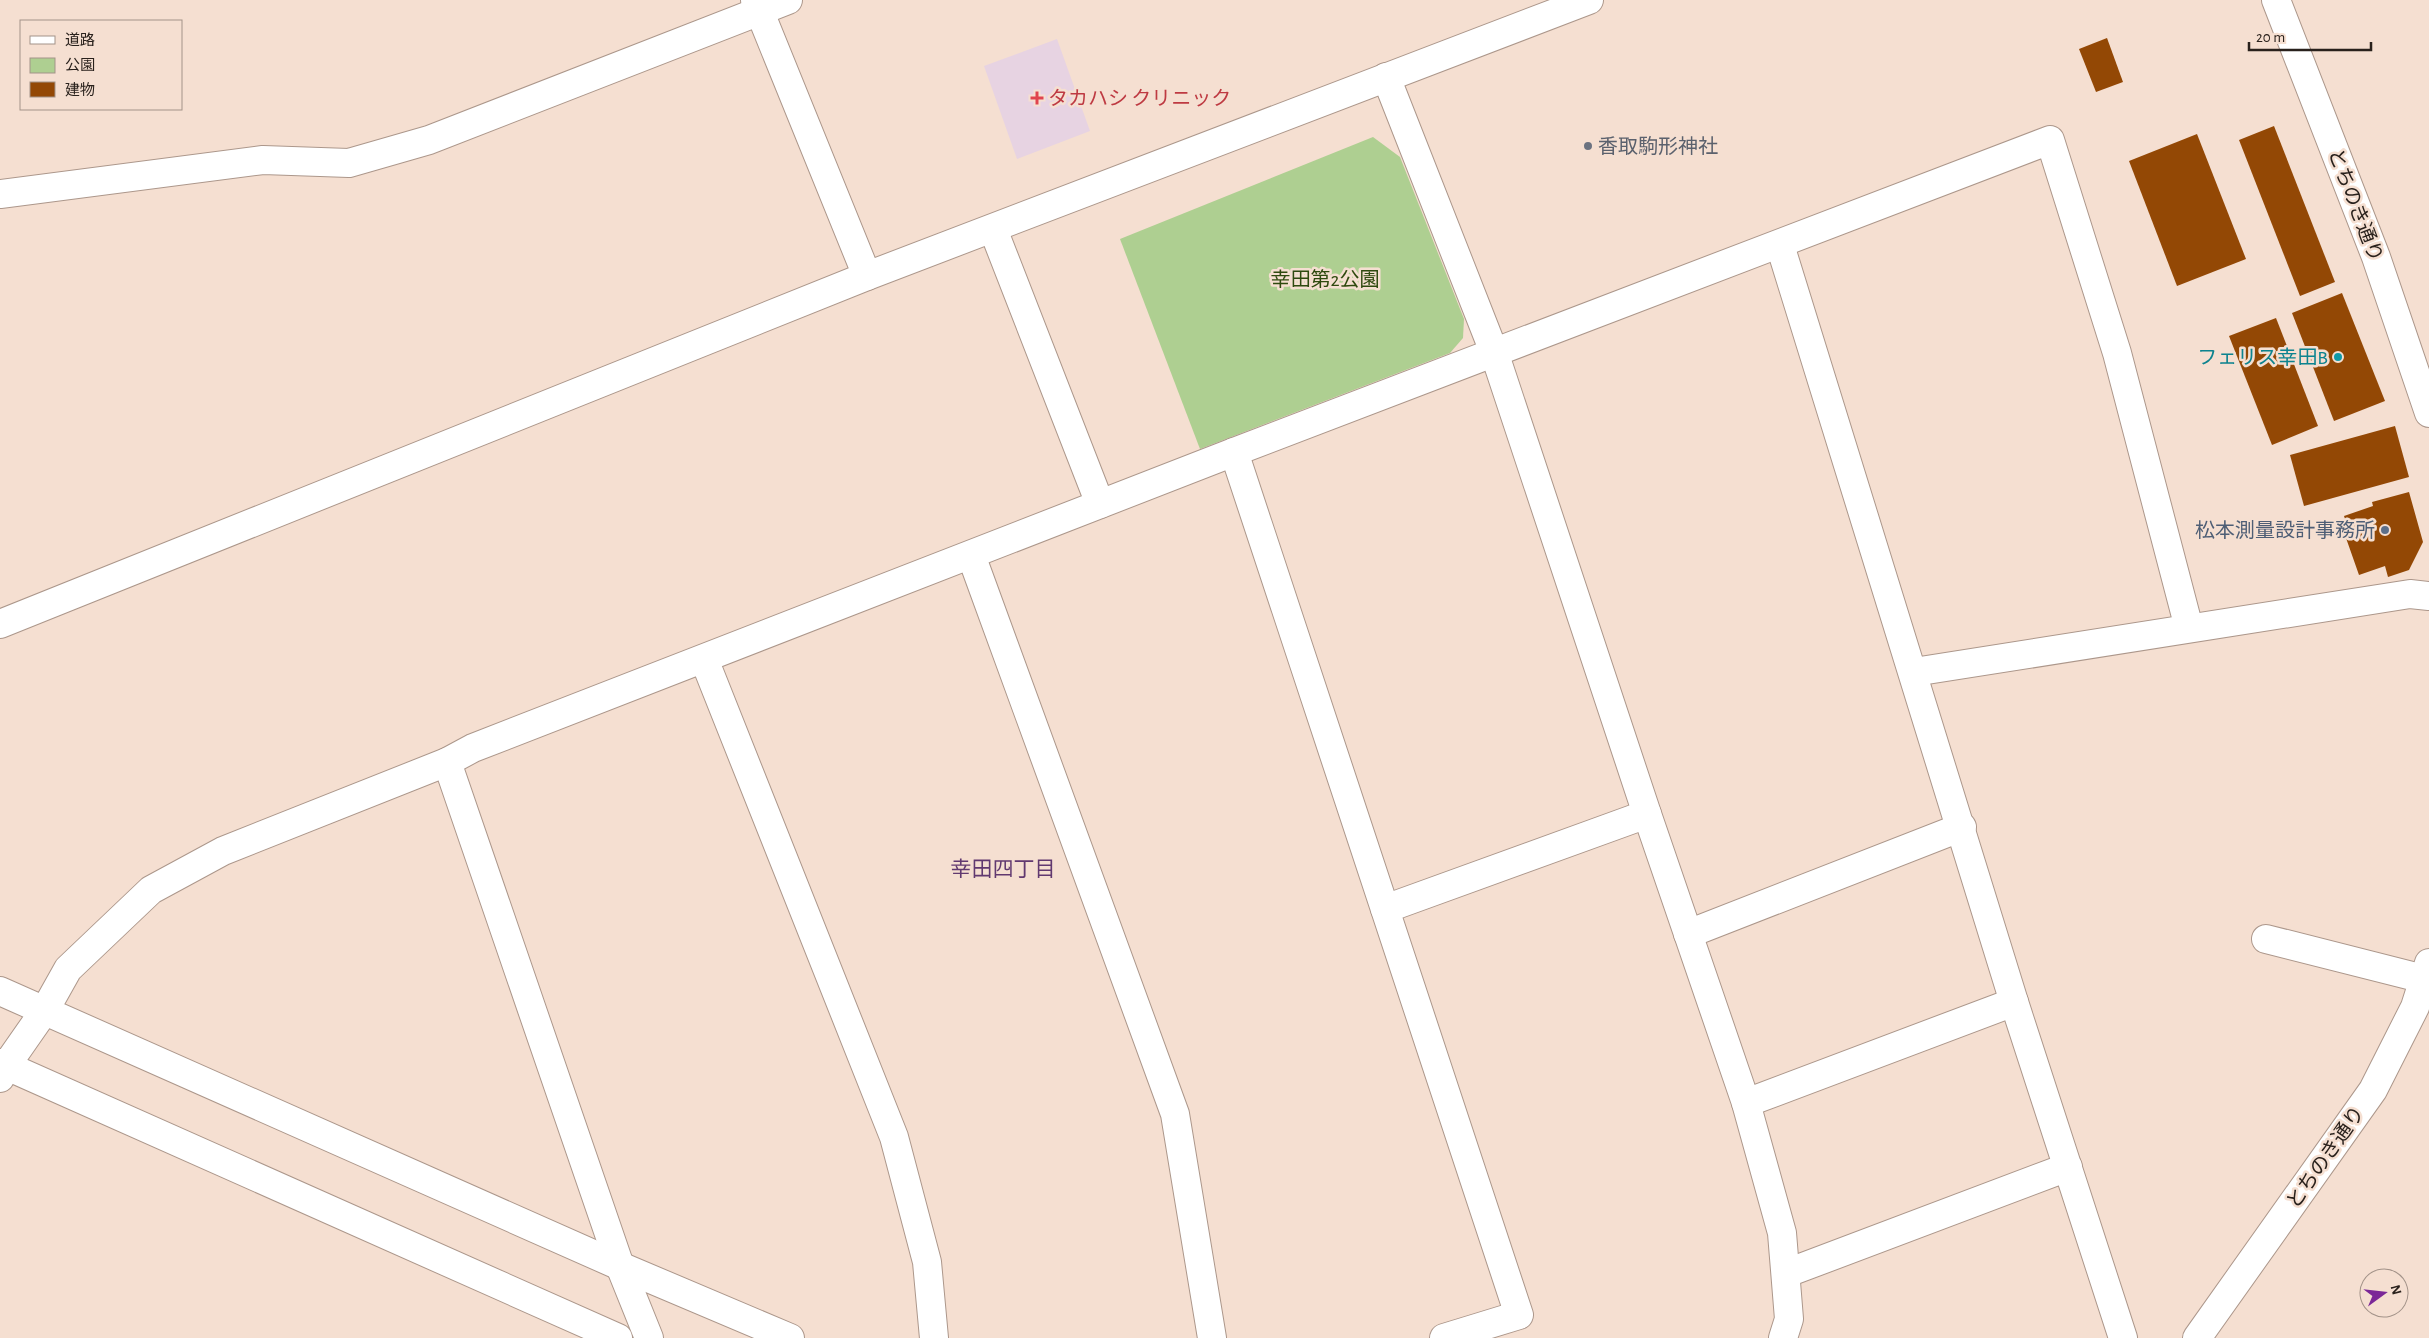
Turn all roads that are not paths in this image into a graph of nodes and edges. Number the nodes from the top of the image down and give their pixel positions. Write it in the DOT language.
graph roads {
  1 [pos="788,0"];
  2 [pos="1589,0"];
  3 [pos="2276,0"];
  4 [pos="757,6"];
  5 [pos="1386,77"];
  6 [pos="0,194"];
  7 [pos="993,229"];
  8 [pos="1780,245"];
  9 [pos="867,276"];
  10 [pos="1494,352"];
  11 [pos="2429,413"];
  12 [pos="1234,452"];
  13 [pos="1100,504"];
  14 [pos="971,556"];
  15 [pos="2429,596"];
  16 [pos="0,624"];
  17 [pos="2189,628"];
  18 [pos="704,659"];
  19 [pos="1914,672"];
  20 [pos="447,762"];
  21 [pos="1647,814"];
  22 [pos="1962,826"];
  23 [pos="1385,909"];
  24 [pos="1688,934"];
  25 [pos="2266,939"];
  26 [pos="2427,971"];
  27 [pos="0,991"];
  28 [pos="2014,1002"];
  29 [pos="45,1010"];
  30 [pos="2,1069"];
  31 [pos="1746,1103"];
  32 [pos="2068,1166"];
  33 [pos="620,1266"];
  34 [pos="1787,1273"];
  35 [pos="618,1338"];
  36 [pos="649,1338"];
  37 [pos="790,1338"];
  38 [pos="934,1338"];
  39 [pos="1212,1338"];
  40 [pos="1444,1338"];
  41 [pos="1783,1338"];
  42 [pos="2122,1338"];
  43 [pos="2197,1338"];
  1 -- 4 [label="street"];
  2 -- 5 [label="street"];
  3 -- 11 [label="street, とちのき通り"];
  4 -- 6 [label="street"];
  4 -- 9 [label="street"];
  5 -- 7 [label="street"];
  5 -- 10 [label="street"];
  7 -- 9 [label="street"];
  7 -- 13 [label="street"];
  8 -- 10 [label="street"];
  8 -- 17 [label="street"];
  8 -- 19 [label="street"];
  9 -- 16 [label="street"];
  10 -- 12 [label="street"];
  10 -- 21 [label="street"];
  12 -- 13 [label="street"];
  12 -- 23 [label="street"];
  13 -- 14 [label="street"];
  14 -- 18 [label="street"];
  14 -- 39 [label="street"];
  15 -- 17 [label="street"];
  17 -- 19 [label="street"];
  18 -- 20 [label="street"];
  18 -- 38 [label="street"];
  19 -- 22 [label="street"];
  20 -- 29 [label="street"];
  20 -- 33 [label="street"];
  21 -- 23 [label="street"];
  21 -- 24 [label="street"];
  22 -- 24 [label="street"];
  22 -- 28 [label="street"];
  23 -- 40 [label="street"];
  24 -- 31 [label="street"];
  25 -- 26 [label="street"];
  26 -- 43 [label="street, とちのき通り"];
  27 -- 29 [label="street"];
  28 -- 31 [label="street"];
  28 -- 32 [label="street"];
  29 -- 30 [label="street"];
  29 -- 33 [label="street"];
  30 -- 35 [label="street"];
  31 -- 34 [label="street"];
  32 -- 34 [label="street"];
  32 -- 42 [label="street"];
  33 -- 36 [label="street"];
  33 -- 37 [label="street"];
  34 -- 41 [label="street"];
}
